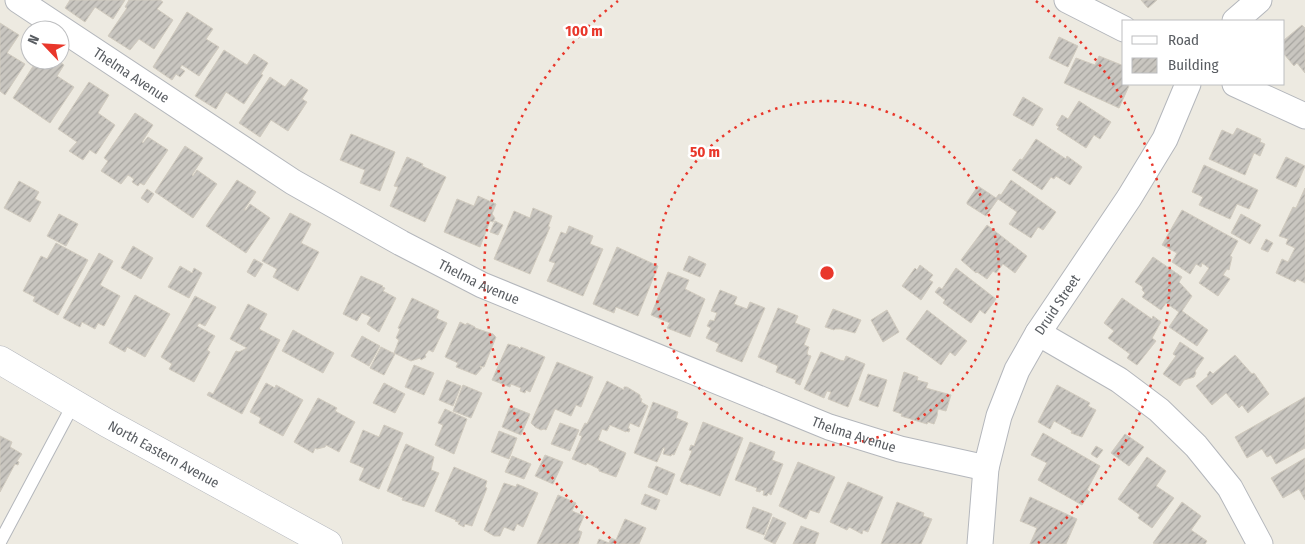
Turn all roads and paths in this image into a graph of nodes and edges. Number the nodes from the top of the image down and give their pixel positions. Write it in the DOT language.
graph roads {
  1 [pos="18,0"];
  2 [pos="1067,0"];
  3 [pos="1258,0"];
  4 [pos="1236,20"];
  5 [pos="1122,28"];
  6 [pos="1188,85"];
  7 [pos="1237,85"];
  8 [pos="1305,116"];
  9 [pos="1038,333"];
  10 [pos="0,360"];
  11 [pos="74,403"];
  12 [pos="986,468"];
  13 [pos="0,542"];
  14 [pos="328,544"];
  15 [pos="980,544"];
  16 [pos="1260,544"];
  1 -- 12 [label="street, Thelma Avenue"];
  2 -- 5 [label="street"];
  3 -- 4 [label="street"];
  6 -- 9 [label="street, Druid Street"];
  7 -- 8 [label="street"];
  9 -- 12 [label="street, Druid Street"];
  9 -- 16 [label="street"];
  10 -- 11 [label="main road, North Eastern Avenue"];
  11 -- 13 [label="lane"];
  11 -- 14 [label="main road, North Eastern Avenue"];
  12 -- 15 [label="street, Druid Street"];
}
